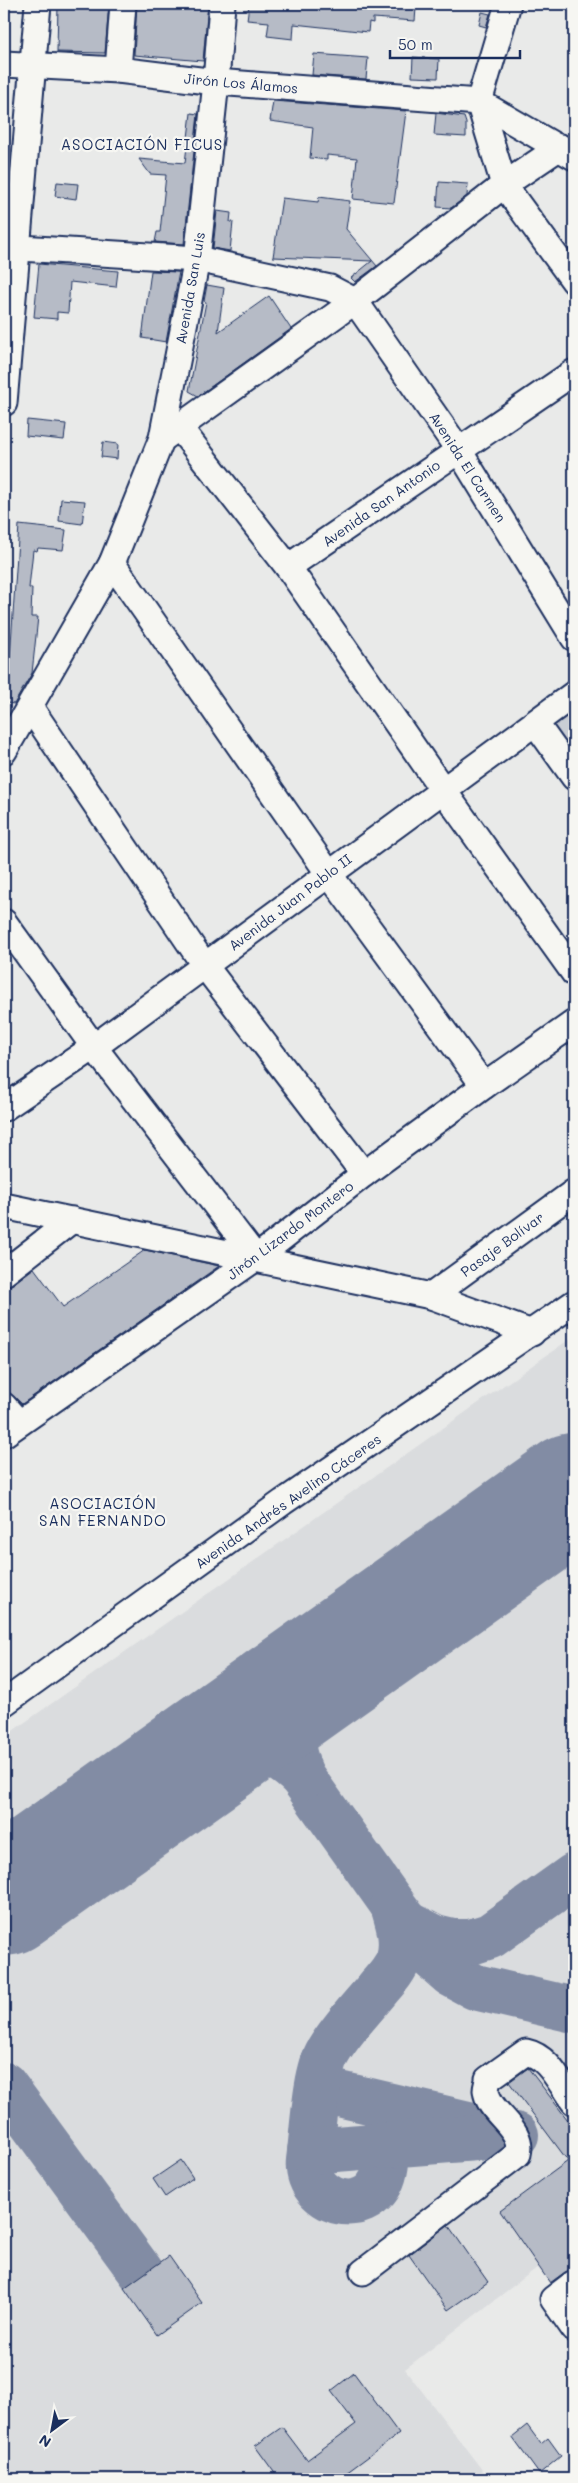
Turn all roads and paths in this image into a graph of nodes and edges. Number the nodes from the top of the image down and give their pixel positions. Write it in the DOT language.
graph roads {
  1 [pos="38,4"];
  2 [pos="123,4"];
  3 [pos="222,4"];
  4 [pos="508,4"];
  5 [pos="4,64"];
  6 [pos="32,67"];
  7 [pos="118,70"];
  8 [pos="216,82"];
  9 [pos="479,102"];
  10 [pos="567,152"];
  11 [pos="504,185"];
  12 [pos="10,248"];
  13 [pos="197,259"];
  14 [pos="574,281"];
  15 [pos="355,301"];
  16 [pos="574,372"];
  17 [pos="4,402"];
  18 [pos="171,433"];
  19 [pos="458,449"];
  20 [pos="112,563"];
  21 [pos="288,568"];
  22 [pos="574,638"];
  23 [pos="574,694"];
  24 [pos="30,707"];
  25 [pos="536,724"];
  26 [pos="4,751"];
  27 [pos="574,777"];
  28 [pos="442,790"];
  29 [pos="329,874"];
  30 [pos="4,922"];
  31 [pos="205,966"];
  32 [pos="574,973"];
  33 [pos="574,1023"];
  34 [pos="94,1047"];
  35 [pos="484,1086"];
  36 [pos="4,1108"];
  37 [pos="364,1174"];
  38 [pos="574,1192"];
  39 [pos="4,1206"];
  40 [pos="72,1220"];
  41 [pos="256,1258"];
  42 [pos="4,1273"];
  43 [pos="431,1296"];
  44 [pos="574,1303"];
  45 [pos="532,1333"];
  46 [pos="9,1421"];
  47 [pos="4,1703"];
  48 [pos="574,2102"];
  49 [pos="363,2272"];
  50 [pos="574,2283"];
  51 [pos="574,2329"];
  52 [pos="350,2475"];
  53 [pos="354,2479"];
  1 -- 6 [label="street"];
  2 -- 7 [label="street"];
  3 -- 8 [label="street, Avenida San Luis"];
  4 -- 9 [label="street"];
  5 -- 6 [label="street, Jirón Los Álamos"];
  6 -- 7 [label="street, Jirón Los Álamos"];
  6 -- 12 [label="street"];
  7 -- 8 [label="street, Jirón Los Álamos"];
  8 -- 9 [label="street, Jirón Los Álamos"];
  8 -- 13 [label="street, Avenida San Luis"];
  9 -- 10 [label="street"];
  9 -- 11 [label="street"];
  10 -- 11 [label="street"];
  11 -- 14 [label="street"];
  11 -- 15 [label="street"];
  12 -- 13 [label="street"];
  12 -- 17 [label="street"];
  13 -- 15 [label="street"];
  13 -- 18 [label="street, Avenida San Luis"];
  15 -- 18 [label="street"];
  15 -- 19 [label="street, Avenida El Carmen"];
  16 -- 19 [label="street, Avenida San Antonio"];
  18 -- 20 [label="street, Avenida San Luis"];
  18 -- 21 [label="street"];
  19 -- 21 [label="street, Avenida San Antonio"];
  19 -- 22 [label="street, Avenida El Carmen"];
  20 -- 24 [label="street, Avenida San Luis"];
  20 -- 29 [label="street"];
  21 -- 28 [label="street"];
  23 -- 25 [label="street, Avenida Juan Pablo II"];
  24 -- 26 [label="street, Avenida San Luis"];
  24 -- 31 [label="street"];
  25 -- 27 [label="street"];
  25 -- 28 [label="street, Avenida Juan Pablo II"];
  28 -- 29 [label="street, Avenida Juan Pablo II"];
  28 -- 32 [label="street"];
  29 -- 31 [label="street, Avenida Juan Pablo II"];
  29 -- 35 [label="street"];
  30 -- 34 [label="street"];
  31 -- 34 [label="street, Avenida Juan Pablo II"];
  31 -- 37 [label="street"];
  33 -- 35 [label="street, Jirón Lizardo Montero"];
  34 -- 36 [label="street, Avenida Juan Pablo II"];
  34 -- 41 [label="street"];
  35 -- 37 [label="street, Jirón Lizardo Montero"];
  37 -- 41 [label="street, Jirón Lizardo Montero"];
  38 -- 43 [label="street, Pasaje Bolívar"];
  39 -- 40 [label="street"];
  40 -- 41 [label="street"];
  40 -- 42 [label="street"];
  41 -- 43 [label="street"];
  41 -- 46 [label="street, Jirón Lizardo Montero"];
  43 -- 45 [label="street"];
  44 -- 45 [label="street, Avenida Andrés Avelino Cáceres"];
  45 -- 47 [label="street, Avenida Andrés Avelino Cáceres"];
  48 -- 49 [label="street"];
  50 -- 51 [label="street"];
  52 -- 53 [label="path"];
}
